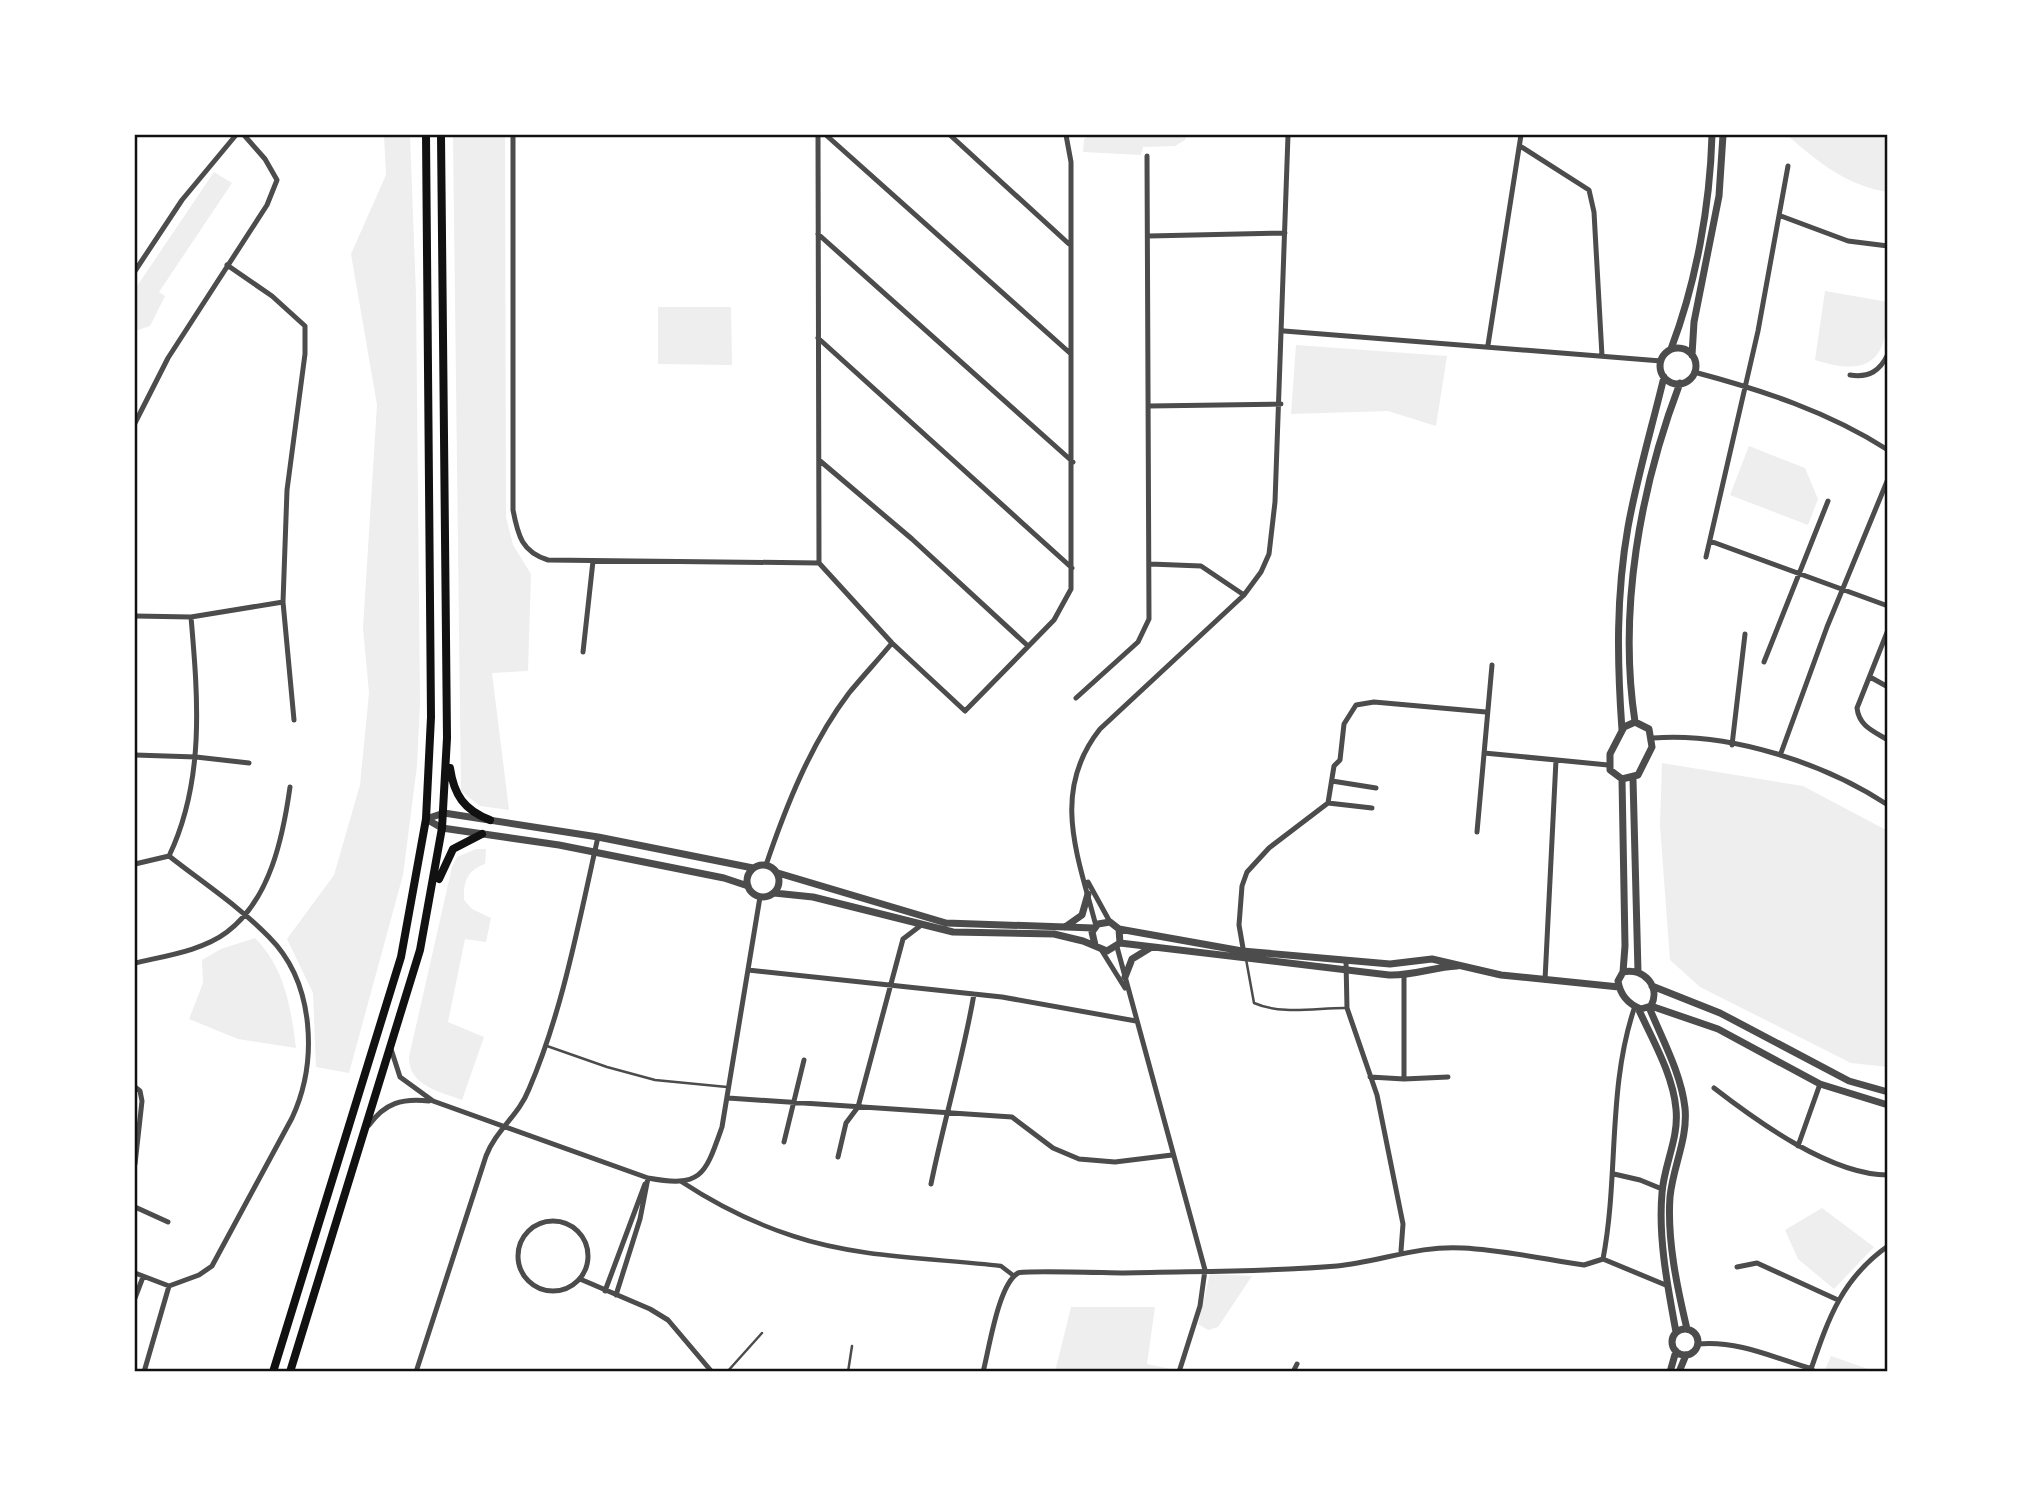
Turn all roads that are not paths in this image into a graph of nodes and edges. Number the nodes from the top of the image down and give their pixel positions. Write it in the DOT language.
graph roads {
  1 [pos="236,135"];
  2 [pos="244,135"];
  3 [pos="426,135"];
  4 [pos="441,135"];
  5 [pos="513,135"];
  6 [pos="818,135"];
  7 [pos="826,135"];
  8 [pos="950,135"];
  9 [pos="1066,135"];
  10 [pos="1288,135"];
  11 [pos="1521,135"];
  12 [pos="1712,135"];
  13 [pos="1723,135"];
  14 [pos="1520,146"];
  15 [pos="1147,156"];
  16 [pos="1788,166"];
  17 [pos="1781,216"];
  18 [pos="818,233"];
  19 [pos="1286,233"];
  20 [pos="1149,236"];
  21 [pos="1070,244"];
  22 [pos="1888,246"];
  23 [pos="227,265"];
  24 [pos="135,271"];
  25 [pos="1284,331"];
  26 [pos="818,338"];
  27 [pos="1488,345"];
  28 [pos="1671,349"];
  29 [pos="1071,354"];
  30 [pos="1888,354"];
  31 [pos="1692,355"];
  32 [pos="1602,356"];
  33 [pos="1661,361"];
  34 [pos="1694,372"];
  35 [pos="1664,376"];
  36 [pos="1850,376"];
  37 [pos="1680,383"];
  38 [pos="1745,386"];
  39 [pos="1281,404"];
  40 [pos="1149,406"];
  41 [pos="135,423"];
  42 [pos="1888,452"];
  43 [pos="819,460"];
  44 [pos="1073,462"];
  45 [pos="1888,467"];
  46 [pos="1888,479"];
  47 [pos="1828,501"];
  48 [pos="1710,541"];
  49 [pos="1706,557"];
  50 [pos="593,561"];
  51 [pos="819,563"];
  52 [pos="1150,564"];
  53 [pos="1072,568"];
  54 [pos="1799,574"];
  55 [pos="1842,590"];
  56 [pos="1244,595"];
  57 [pos="283,601"];
  58 [pos="1888,606"];
  59 [pos="135,616"];
  60 [pos="191,617"];
  61 [pos="1888,630"];
  62 [pos="1745,634"];
  63 [pos="892,643"];
  64 [pos="1028,646"];
  65 [pos="583,652"];
  66 [pos="1764,662"];
  67 [pos="1492,665"];
  68 [pos="1870,677"];
  69 [pos="1888,687"];
  70 [pos="1076,698"];
  71 [pos="1486,712"];
  72 [pos="294,720"];
  73 [pos="1635,722"];
  74 [pos="1622,730"];
  75 [pos="1653,738"];
  76 [pos="1887,739"];
  77 [pos="1732,745"];
  78 [pos="447,750"];
  79 [pos="1484,753"];
  80 [pos="1781,753"];
  81 [pos="135,755"];
  82 [pos="196,757"];
  83 [pos="1556,760"];
  84 [pos="249,763"];
  85 [pos="1608,765"];
  86 [pos="1622,779"];
  87 [pos="1633,779"];
  88 [pos="1332,781"];
  89 [pos="290,787"];
  90 [pos="1376,788"];
  91 [pos="1328,803"];
  92 [pos="1888,805"];
  93 [pos="1372,808"];
  94 [pos="444,813"];
  95 [pos="426,819"];
  96 [pos="490,820"];
  97 [pos="442,828"];
  98 [pos="1477,832"];
  99 [pos="482,834"];
  100 [pos="598,836"];
  101 [pos="594,852"];
  102 [pos="169,856"];
  103 [pos="135,864"];
  104 [pos="766,864"];
  105 [pos="1081,866"];
  106 [pos="753,868"];
  107 [pos="778,873"];
  108 [pos="748,886"];
  109 [pos="774,892"];
  110 [pos="1088,894"];
  111 [pos="760,897"];
  112 [pos="432,898"];
  113 [pos="244,916"];
  114 [pos="1110,922"];
  115 [pos="920,926"];
  116 [pos="1065,927"];
  117 [pos="1095,927"];
  118 [pos="1119,929"];
  119 [pos="1119,945"];
  120 [pos="1095,946"];
  121 [pos="1154,946"];
  122 [pos="1102,951"];
  123 [pos="1242,951"];
  124 [pos="1246,959"];
  125 [pos="1346,961"];
  126 [pos="135,963"];
  127 [pos="1462,966"];
  128 [pos="748,970"];
  129 [pos="1346,972"];
  130 [pos="1623,972"];
  131 [pos="1638,972"];
  132 [pos="1404,976"];
  133 [pos="1125,977"];
  134 [pos="1545,980"];
  135 [pos="892,986"];
  136 [pos="1652,986"];
  137 [pos="1619,987"];
  138 [pos="974,994"];
  139 [pos="1132,1007"];
  140 [pos="1636,1007"];
  141 [pos="1650,1007"];
  142 [pos="1347,1008"];
  143 [pos="1136,1021"];
  144 [pos="545,1045"];
  145 [pos="391,1049"];
  146 [pos="804,1060"];
  147 [pos="1370,1077"];
  148 [pos="1448,1077"];
  149 [pos="1404,1079"];
  150 [pos="1820,1084"];
  151 [pos="730,1088"];
  152 [pos="1714,1088"];
  153 [pos="137,1089"];
  154 [pos="1888,1092"];
  155 [pos="729,1098"];
  156 [pos="433,1101"];
  157 [pos="794,1102"];
  158 [pos="1888,1105"];
  159 [pos="859,1107"];
  160 [pos="947,1111"];
  161 [pos="502,1127"];
  162 [pos="365,1130"];
  163 [pos="784,1142"];
  164 [pos="1798,1146"];
  165 [pos="1172,1156"];
  166 [pos="838,1157"];
  167 [pos="135,1164"];
  168 [pos="1614,1174"];
  169 [pos="1888,1175"];
  170 [pos="648,1178"];
  171 [pos="682,1182"];
  172 [pos="931,1184"];
  173 [pos="1662,1189"];
  174 [pos="135,1207"];
  175 [pos="168,1222"];
  176 [pos="1888,1246"];
  177 [pos="1401,1251"];
  178 [pos="1602,1259"];
  179 [pos="1737,1267"];
  180 [pos="1205,1270"];
  181 [pos="135,1273"];
  182 [pos="1014,1276"];
  183 [pos="143,1277"];
  184 [pos="580,1279"];
  185 [pos="169,1286"];
  186 [pos="1668,1286"];
  187 [pos="605,1291"];
  188 [pos="616,1295"];
  189 [pos="135,1298"];
  190 [pos="1838,1300"];
  191 [pos="1687,1329"];
  192 [pos="1676,1332"];
  193 [pos="762,1333"];
  194 [pos="1698,1344"];
  195 [pos="852,1346"];
  196 [pos="1676,1351"];
  197 [pos="1686,1355"];
  198 [pos="1297,1364"];
  199 [pos="1811,1371"];
  200 [pos="144,1372"];
  201 [pos="273,1372"];
  202 [pos="290,1372"];
  203 [pos="416,1372"];
  204 [pos="712,1372"];
  205 [pos="727,1372"];
  206 [pos="848,1372"];
  207 [pos="983,1372"];
  208 [pos="1180,1372"];
  209 [pos="1293,1372"];
  210 [pos="1670,1372"];
  211 [pos="1679,1372"];
  1 -- 24 [label="street"];
  2 -- 23 [label="street"];
  3 -- 95 [label="main road"];
  4 -- 78 [label="main road"];
  5 -- 50 [label="street"];
  6 -- 18 [label="street"];
  7 -- 29 [label="street"];
  8 -- 21 [label="street"];
  9 -- 21 [label="street"];
  10 -- 19 [label="street"];
  11 -- 14 [label="street"];
  12 -- 28 [label="street"];
  13 -- 31 [label="street"];
  14 -- 27 [label="street"];
  14 -- 32 [label="street"];
  15 -- 20 [label="street"];
  16 -- 17 [label="street"];
  17 -- 22 [label="street"];
  17 -- 38 [label="street"];
  18 -- 26 [label="street"];
  18 -- 44 [label="street"];
  19 -- 20 [label="street"];
  19 -- 25 [label="street"];
  20 -- 40 [label="street"];
  21 -- 29 [label="street"];
  23 -- 41 [label="street"];
  23 -- 57 [label="street"];
  25 -- 27 [label="street"];
  25 -- 39 [label="street"];
  26 -- 43 [label="street"];
  26 -- 53 [label="street"];
  27 -- 32 [label="street"];
  28 -- 31 [label="street"];
  28 -- 33 [label="street"];
  29 -- 44 [label="street"];
  30 -- 36 [label="street"];
  31 -- 34 [label="street"];
  32 -- 33 [label="street"];
  33 -- 35 [label="street"];
  34 -- 37 [label="street"];
  34 -- 38 [label="street"];
  35 -- 37 [label="street"];
  35 -- 74 [label="street"];
  37 -- 73 [label="street"];
  38 -- 42 [label="street"];
  38 -- 48 [label="street"];
  39 -- 40 [label="street"];
  39 -- 56 [label="street"];
  40 -- 52 [label="street"];
  42 -- 45 [label="street"];
  43 -- 51 [label="street"];
  43 -- 64 [label="street"];
  44 -- 53 [label="street"];
  46 -- 55 [label="street"];
  47 -- 54 [label="street"];
  48 -- 49 [label="street"];
  48 -- 54 [label="street"];
  50 -- 51 [label="street"];
  50 -- 65 [label="street"];
  51 -- 63 [label="street"];
  52 -- 56 [label="street"];
  52 -- 70 [label="street"];
  53 -- 64 [label="street"];
  54 -- 55 [label="street"];
  54 -- 66 [label="street"];
  55 -- 58 [label="street"];
  55 -- 80 [label="street"];
  56 -- 105 [label="street"];
  57 -- 60 [label="street"];
  57 -- 72 [label="street"];
  59 -- 60 [label="street"];
  60 -- 82 [label="street"];
  61 -- 68 [label="street"];
  62 -- 77 [label="street"];
  63 -- 64 [label="street"];
  63 -- 104 [label="street"];
  67 -- 71 [label="street"];
  68 -- 69 [label="street"];
  68 -- 76 [label="street"];
  71 -- 79 [label="street"];
  71 -- 88 [label="street"];
  73 -- 74 [label="street"];
  73 -- 75 [label="street"];
  74 -- 85 [label="street"];
  75 -- 77 [label="street"];
  75 -- 87 [label="street"];
  77 -- 80 [label="street"];
  78 -- 94 [label="main road"];
  78 -- 96 [label="main road"];
  79 -- 83 [label="street"];
  79 -- 98 [label="street"];
  80 -- 92 [label="street"];
  81 -- 82 [label="street"];
  82 -- 84 [label="street"];
  82 -- 102 [label="street"];
  83 -- 85 [label="street"];
  83 -- 134 [label="street"];
  85 -- 86 [label="street"];
  86 -- 87 [label="street"];
  86 -- 130 [label="street"];
  87 -- 131 [label="street"];
  88 -- 90 [label="street"];
  88 -- 91 [label="street"];
  89 -- 113 [label="street"];
  91 -- 93 [label="street"];
  91 -- 123 [label="street"];
  94 -- 95 [label="street"];
  94 -- 96 [label="street"];
  94 -- 97 [label="main road"];
  95 -- 97 [label="street"];
  95 -- 201 [label="main road"];
  96 -- 100 [label="street"];
  97 -- 99 [label="street"];
  97 -- 112 [label="main road"];
  99 -- 101 [label="street"];
  99 -- 112 [label="main road"];
  100 -- 101 [label="street"];
  100 -- 106 [label="street"];
  101 -- 108 [label="street"];
  101 -- 144 [label="street"];
  102 -- 103 [label="street"];
  102 -- 113 [label="street"];
  104 -- 106 [label="street"];
  104 -- 107 [label="street"];
  105 -- 110 [label="street"];
  105 -- 114 [label="street"];
  106 -- 108 [label="street"];
  107 -- 109 [label="street"];
  107 -- 116 [label="street"];
  108 -- 111 [label="street"];
  109 -- 111 [label="street"];
  109 -- 115 [label="street"];
  110 -- 116 [label="street"];
  110 -- 117 [label="street"];
  111 -- 128 [label="street"];
  112 -- 145 [label="main road"];
  113 -- 126 [label="street"];
  113 -- 185 [label="street"];
  114 -- 117 [label="street"];
  114 -- 118 [label="street"];
  115 -- 120 [label="street"];
  115 -- 135 [label="street"];
  116 -- 117 [label="street"];
  117 -- 120 [label="street"];
  118 -- 119 [label="street"];
  118 -- 123 [label="street"];
  119 -- 121 [label="street"];
  119 -- 122 [label="street"];
  119 -- 133 [label="street"];
  120 -- 122 [label="street"];
  121 -- 124 [label="street"];
  121 -- 133 [label="street"];
  122 -- 139 [label="street"];
  123 -- 124 [label="street"];
  123 -- 125 [label="street"];
  124 -- 129 [label="street"];
  124 -- 142 [label="lane"];
  125 -- 127 [label="street"];
  125 -- 129 [label="street"];
  127 -- 132 [label="street"];
  127 -- 134 [label="street"];
  128 -- 135 [label="street"];
  128 -- 151 [label="street"];
  129 -- 132 [label="street"];
  129 -- 142 [label="street"];
  130 -- 131 [label="street"];
  130 -- 137 [label="street"];
  131 -- 136 [label="street"];
  132 -- 149 [label="street"];
  133 -- 139 [label="street"];
  134 -- 137 [label="street"];
  135 -- 138 [label="street"];
  135 -- 159 [label="street"];
  136 -- 141 [label="street"];
  136 -- 154 [label="street"];
  137 -- 140 [label="street"];
  138 -- 143 [label="street"];
  138 -- 160 [label="street"];
  139 -- 143 [label="street"];
  140 -- 141 [label="street"];
  140 -- 168 [label="street"];
  140 -- 173 [label="street"];
  141 -- 150 [label="street"];
  141 -- 191 [label="street"];
  142 -- 147 [label="street"];
  143 -- 165 [label="street"];
  144 -- 151 [label="lane"];
  144 -- 161 [label="street"];
  145 -- 156 [label="street"];
  145 -- 162 [label="main road"];
  146 -- 157 [label="street"];
  147 -- 149 [label="street"];
  147 -- 177 [label="street"];
  148 -- 149 [label="street"];
  150 -- 158 [label="street"];
  150 -- 164 [label="street"];
  151 -- 155 [label="street"];
  152 -- 164 [label="street"];
  153 -- 167 [label="street"];
  155 -- 157 [label="street"];
  155 -- 171 [label="street"];
  156 -- 161 [label="street"];
  156 -- 162 [label="street"];
  157 -- 159 [label="street"];
  157 -- 163 [label="street"];
  159 -- 160 [label="street"];
  159 -- 166 [label="street"];
  160 -- 165 [label="street"];
  160 -- 172 [label="street"];
  161 -- 170 [label="street"];
  161 -- 203 [label="street"];
  162 -- 202 [label="main road"];
  164 -- 169 [label="street"];
  165 -- 180 [label="street"];
  168 -- 173 [label="street"];
  168 -- 178 [label="street"];
  170 -- 171 [label="street"];
  170 -- 187 [label="street"];
  170 -- 188 [label="street"];
  171 -- 182 [label="street"];
  173 -- 186 [label="street"];
  174 -- 175 [label="street"];
  176 -- 190 [label="street"];
  177 -- 178 [label="street"];
  177 -- 180 [label="street"];
  178 -- 186 [label="street"];
  179 -- 190 [label="street"];
  180 -- 182 [label="street"];
  180 -- 208 [label="street"];
  181 -- 183 [label="street"];
  182 -- 207 [label="street"];
  183 -- 185 [label="street"];
  183 -- 189 [label="street"];
  184 -- 184 [label="street"];
  184 -- 187 [label="street"];
  185 -- 200 [label="street"];
  186 -- 192 [label="street"];
  187 -- 188 [label="street"];
  188 -- 204 [label="street"];
  190 -- 199 [label="street"];
  191 -- 192 [label="street"];
  191 -- 194 [label="street"];
  192 -- 196 [label="street"];
  193 -- 205 [label="lane"];
  194 -- 197 [label="street"];
  194 -- 199 [label="street"];
  195 -- 206 [label="lane"];
  196 -- 197 [label="street"];
  196 -- 210 [label="street"];
  197 -- 211 [label="street"];
  198 -- 209 [label="street"];
}
